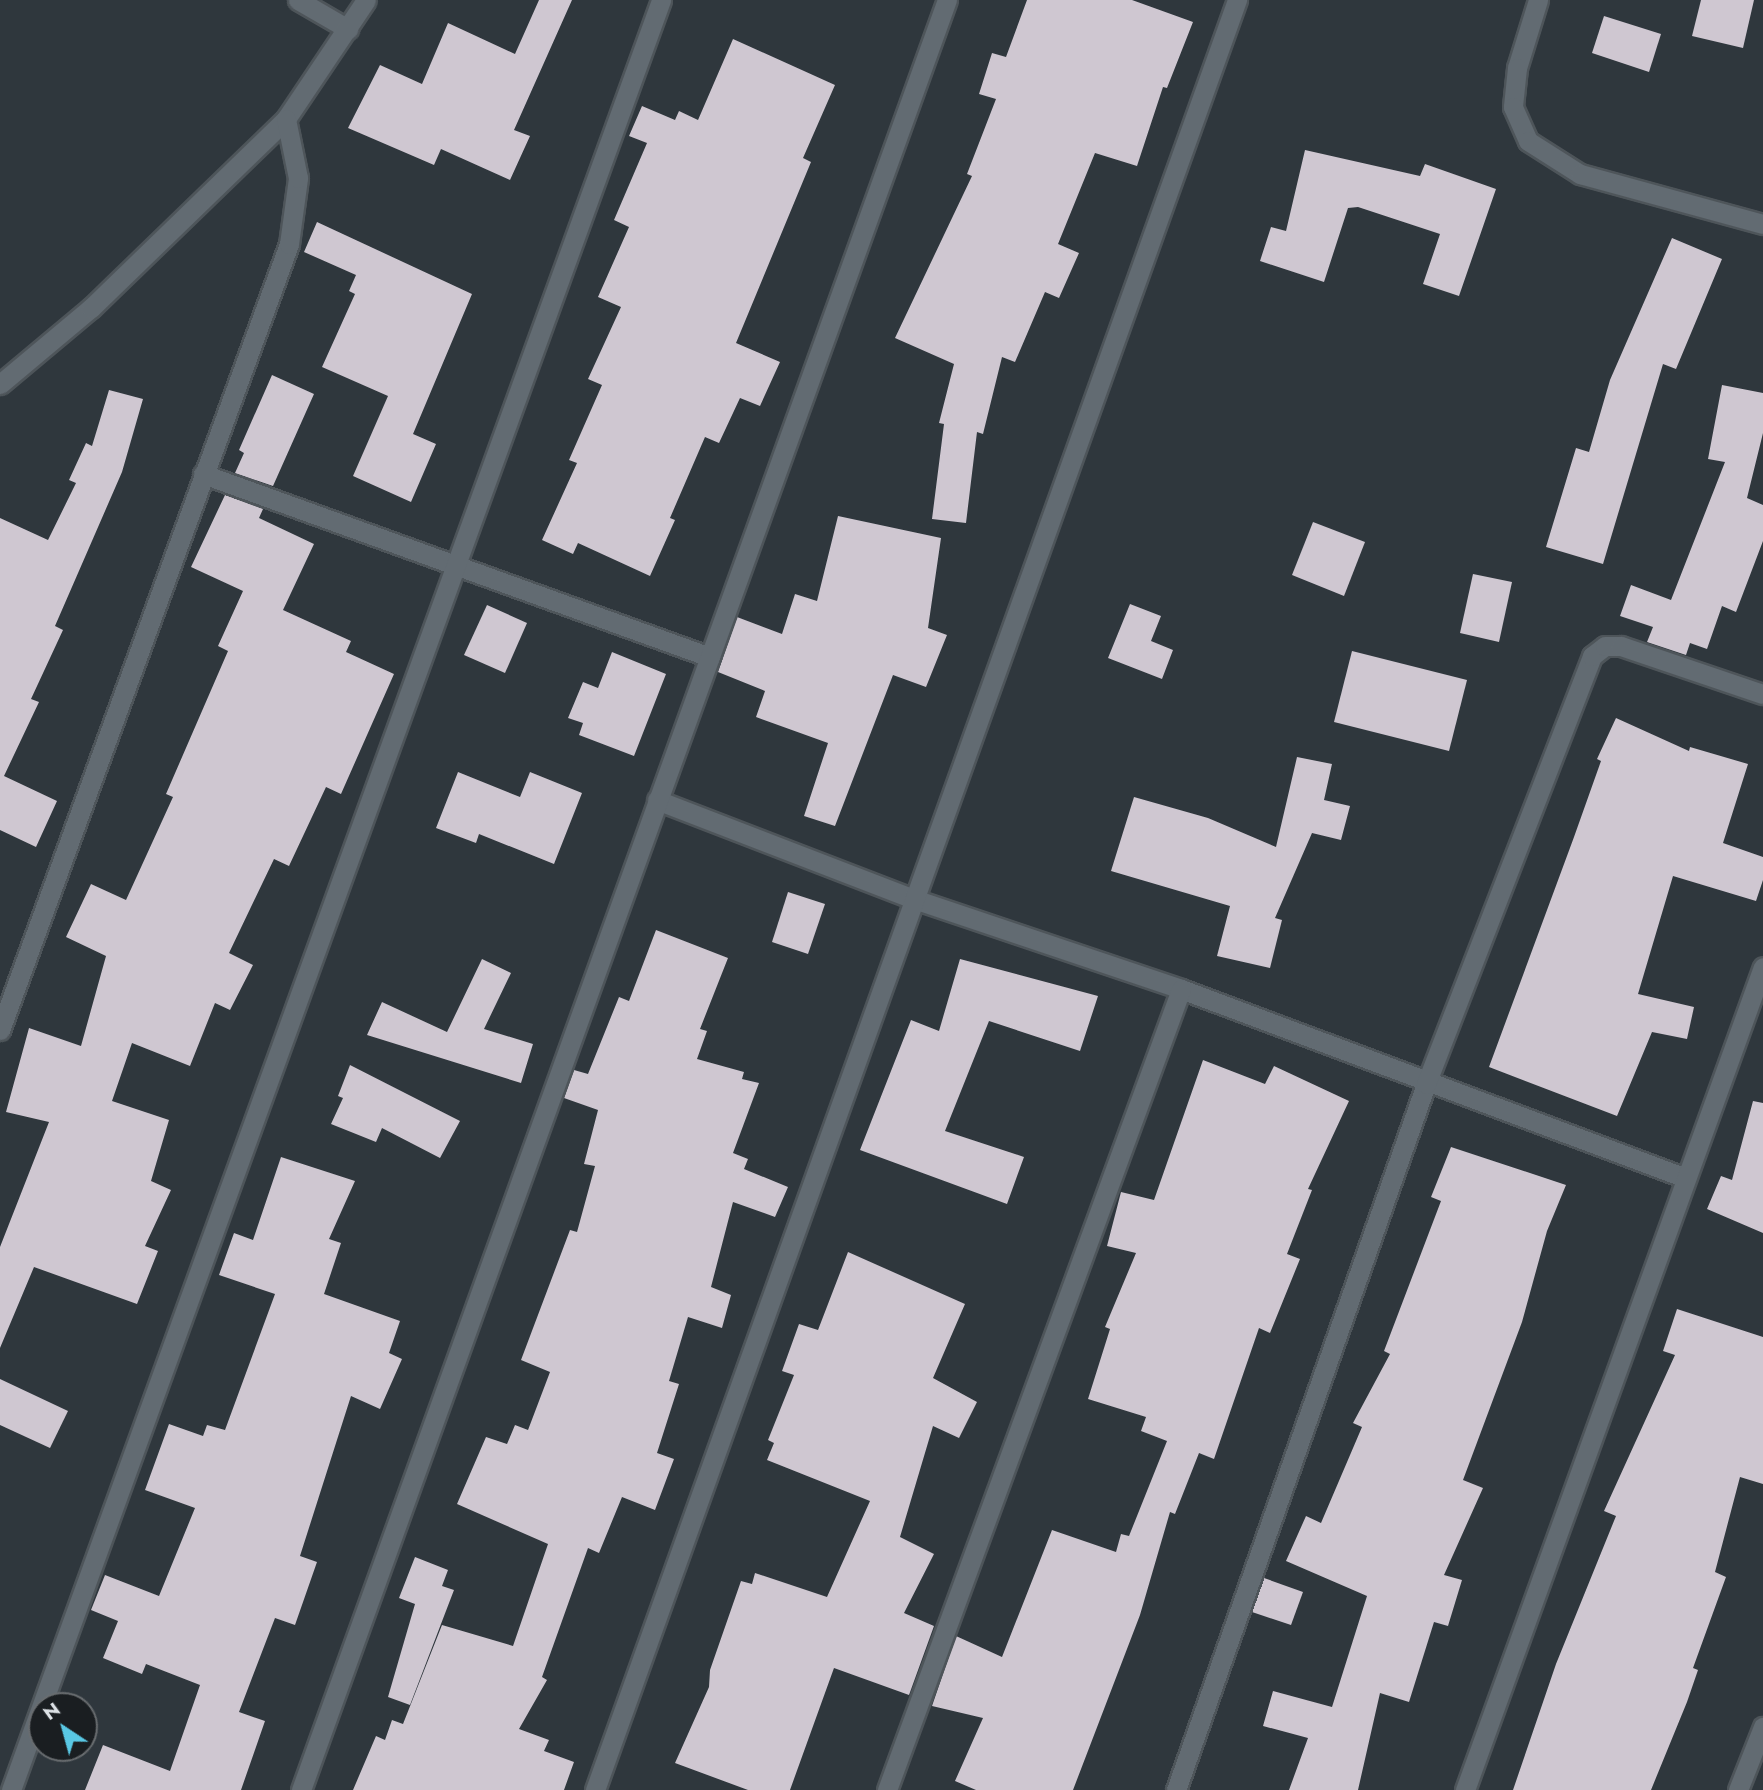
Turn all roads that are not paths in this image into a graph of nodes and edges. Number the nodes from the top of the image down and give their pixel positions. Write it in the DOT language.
graph roads {
  1 [pos="298,0"];
  2 [pos="366,0"];
  3 [pos="661,0"];
  4 [pos="947,0"];
  5 [pos="1237,0"];
  6 [pos="1538,0"];
  7 [pos="348,29"];
  8 [pos="286,119"];
  9 [pos="1763,225"];
  10 [pos="0,384"];
  11 [pos="203,474"];
  12 [pos="455,568"];
  13 [pos="710,657"];
  14 [pos="1763,694"];
  15 [pos="657,800"];
  16 [pos="915,899"];
  17 [pos="1763,967"];
  18 [pos="1181,989"];
  19 [pos="0,1030"];
  20 [pos="1426,1084"];
  21 [pos="1686,1178"];
  22 [pos="1763,1727"];
  23 [pos="11,1790"];
  24 [pos="301,1790"];
  25 [pos="595,1790"];
  26 [pos="887,1790"];
  27 [pos="1176,1790"];
  28 [pos="1465,1790"];
  29 [pos="1738,1790"];
  1 -- 7 [label="street"];
  2 -- 7 [label="street"];
  3 -- 12 [label="street"];
  4 -- 13 [label="street"];
  5 -- 16 [label="street"];
  6 -- 9 [label="street"];
  7 -- 8 [label="street"];
  8 -- 10 [label="street"];
  8 -- 11 [label="street"];
  11 -- 12 [label="street"];
  11 -- 19 [label="street"];
  12 -- 13 [label="street"];
  12 -- 23 [label="street"];
  13 -- 15 [label="street"];
  14 -- 20 [label="street"];
  15 -- 16 [label="street"];
  15 -- 24 [label="street"];
  16 -- 18 [label="street"];
  16 -- 25 [label="street"];
  17 -- 21 [label="street"];
  18 -- 20 [label="street"];
  18 -- 26 [label="street"];
  20 -- 21 [label="street"];
  20 -- 27 [label="street"];
  21 -- 28 [label="street"];
  22 -- 29 [label="street"];
}
